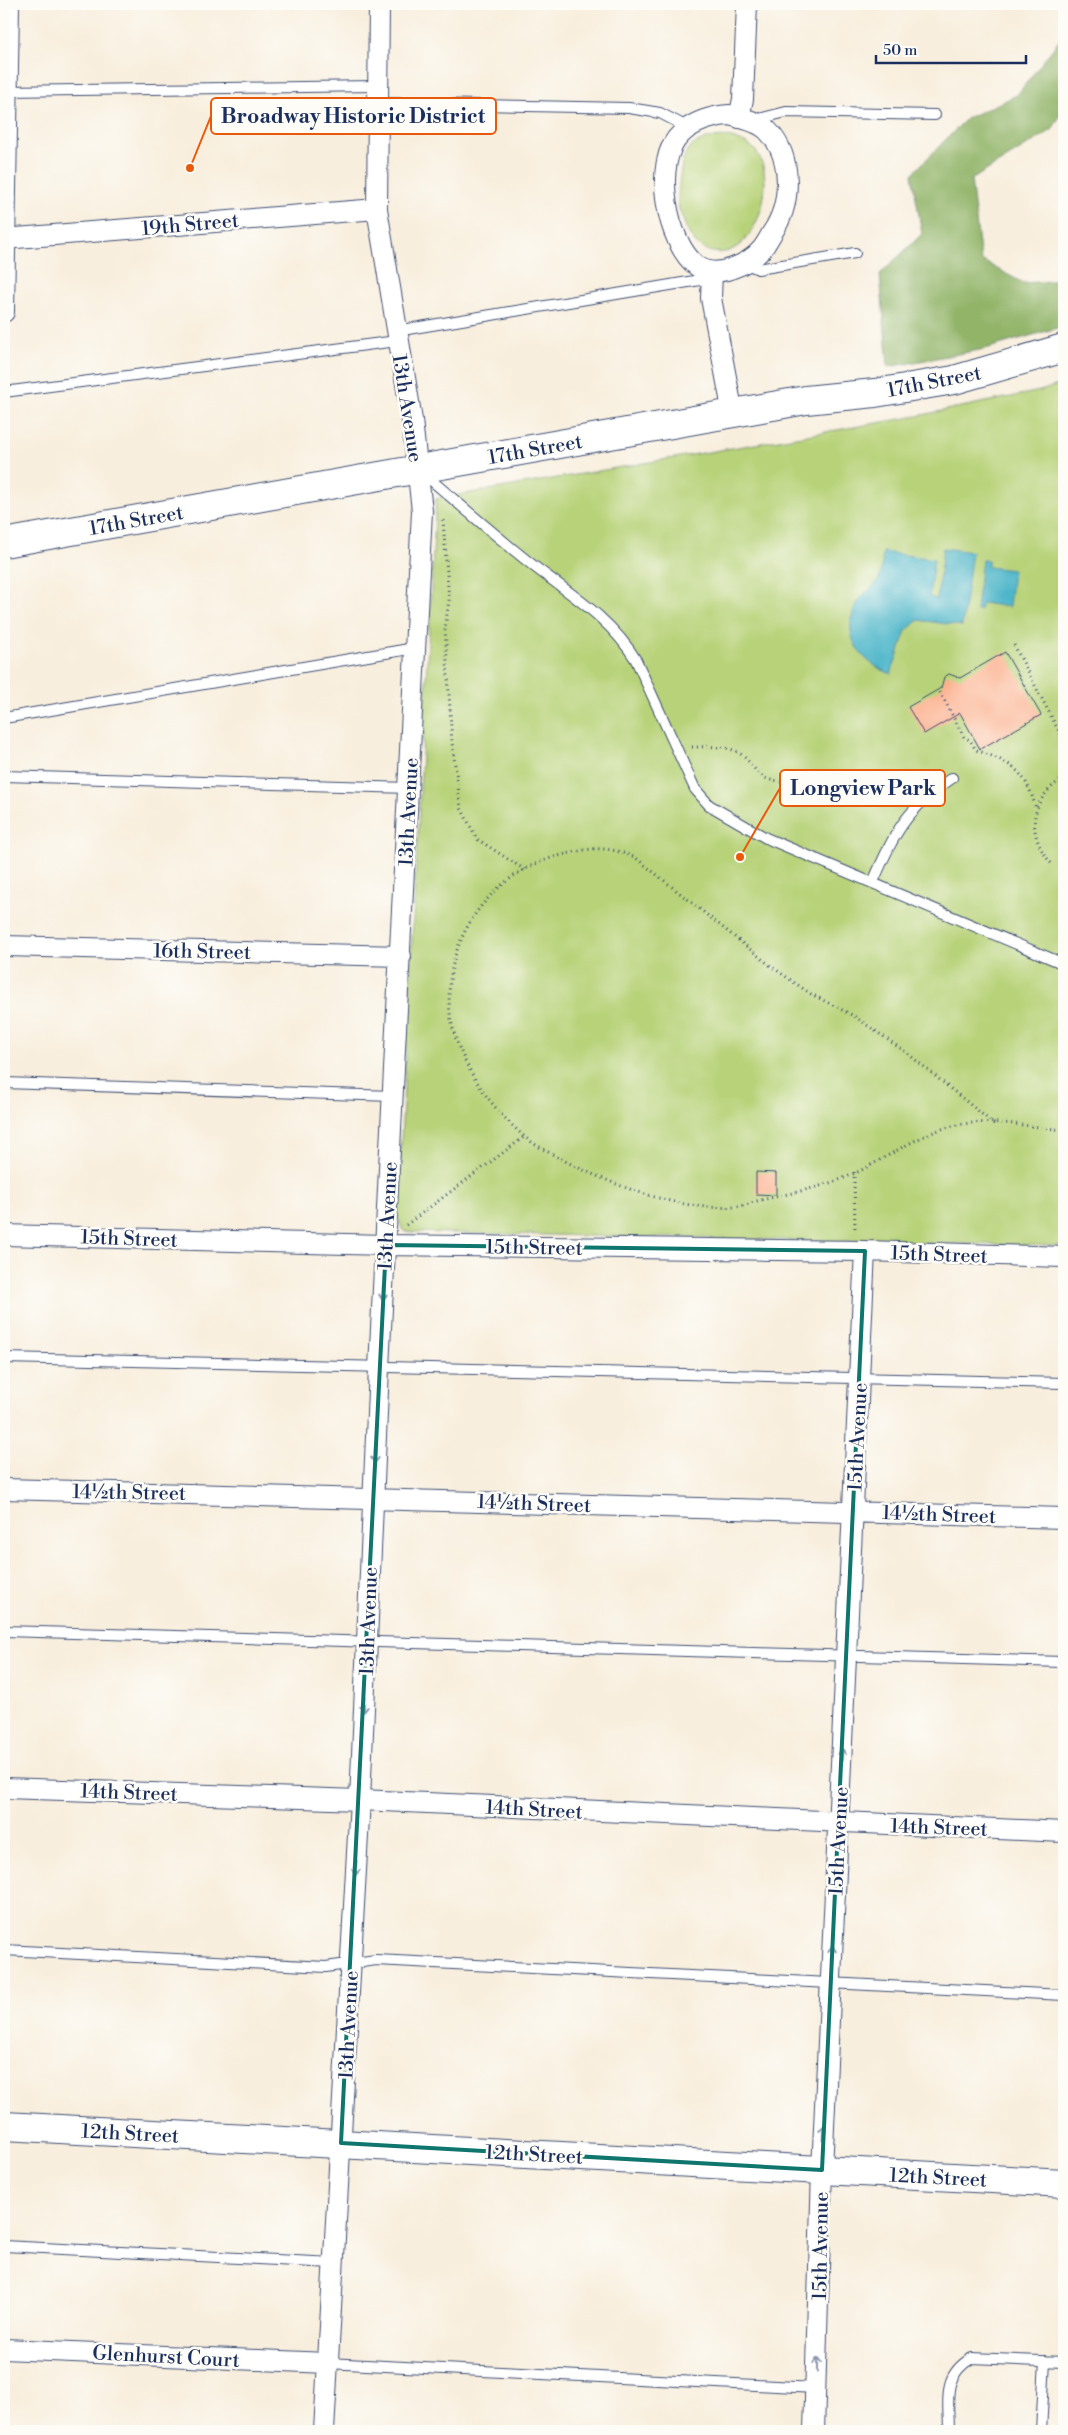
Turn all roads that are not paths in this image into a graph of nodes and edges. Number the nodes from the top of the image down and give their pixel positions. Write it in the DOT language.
graph roads {
  1 [pos="9,4"];
  2 [pos="379,4"];
  3 [pos="747,4"];
  4 [pos="5,91"];
  5 [pos="377,95"];
  6 [pos="935,115"];
  7 [pos="745,119"];
  8 [pos="689,128"];
  9 [pos="377,209"];
  10 [pos="5,239"];
  11 [pos="855,253"];
  12 [pos="745,263"];
  13 [pos="712,275"];
  14 [pos="4,312"];
  15 [pos="397,336"];
  16 [pos="1064,348"];
  17 [pos="4,392"];
  18 [pos="733,414"];
  19 [pos="418,470"];
  20 [pos="4,543"];
  21 [pos="415,648"];
  22 [pos="4,718"];
  23 [pos="4,776"];
  24 [pos="952,778"];
  25 [pos="409,788"];
  26 [pos="873,882"];
  27 [pos="4,946"];
  28 [pos="400,956"];
  29 [pos="1064,964"];
  30 [pos="4,1084"];
  31 [pos="393,1096"];
  32 [pos="4,1235"];
  33 [pos="386,1245"];
  34 [pos="860,1251"];
  35 [pos="1064,1257"];
  36 [pos="4,1358"];
  37 [pos="379,1368"];
  38 [pos="860,1377"];
  39 [pos="1064,1383"];
  40 [pos="4,1489"];
  41 [pos="373,1498"];
  42 [pos="853,1512"];
  43 [pos="1064,1518"];
  44 [pos="4,1631"];
  45 [pos="367,1641"];
  46 [pos="847,1656"];
  47 [pos="1064,1662"];
  48 [pos="4,1788"];
  49 [pos="360,1800"];
  50 [pos="839,1824"];
  51 [pos="1064,1832"];
  52 [pos="4,1950"];
  53 [pos="351,1963"];
  54 [pos="830,1982"];
  55 [pos="1064,1995"];
  56 [pos="4,2126"];
  57 [pos="341,2143"];
  58 [pos="822,2170"];
  59 [pos="1064,2183"];
  60 [pos="4,2246"];
  61 [pos="332,2263"];
  62 [pos="4,2349"];
  63 [pos="1045,2361"];
  64 [pos="1064,2362"];
  65 [pos="328,2363"];
  66 [pos="816,2388"];
  67 [pos="324,2431"];
  68 [pos="814,2431"];
  69 [pos="948,2431"];
  70 [pos="1041,2431"];
  1 -- 4 [label="street"];
  2 -- 5 [label="street, 13th Avenue"];
  3 -- 7 [label="street"];
  4 -- 5 [label="lane"];
  4 -- 10 [label="street"];
  5 -- 8 [label="lane"];
  5 -- 9 [label="street, 13th Avenue"];
  6 -- 7 [label="lane"];
  7 -- 8 [label="street"];
  7 -- 12 [label="street"];
  8 -- 13 [label="street"];
  9 -- 10 [label="street, 19th Street"];
  9 -- 15 [label="street, 13th Avenue"];
  10 -- 14 [label="street"];
  11 -- 12 [label="lane"];
  12 -- 13 [label="street"];
  13 -- 15 [label="lane"];
  13 -- 18 [label="street"];
  15 -- 17 [label="lane"];
  15 -- 19 [label="street, 13th Avenue"];
  16 -- 18 [label="street, 17th Street"];
  18 -- 19 [label="street, 17th Street"];
  19 -- 20 [label="street, 17th Street"];
  19 -- 21 [label="street, 13th Avenue"];
  19 -- 26 [label="lane"];
  21 -- 22 [label="lane"];
  21 -- 25 [label="street, 13th Avenue"];
  23 -- 25 [label="lane"];
  24 -- 26 [label="lane"];
  25 -- 28 [label="street, 13th Avenue"];
  26 -- 29 [label="lane"];
  27 -- 28 [label="street, 16th Street"];
  28 -- 31 [label="street, 13th Avenue"];
  30 -- 31 [label="lane"];
  31 -- 33 [label="street, 13th Avenue"];
  32 -- 33 [label="street, 15th Street"];
  33 -- 34 [label="street, 15th Street"];
  33 -- 37 [label="street, 13th Avenue, one-way"];
  34 -- 35 [label="street, 15th Street"];
  34 -- 38 [label="street, 15th Avenue"];
  36 -- 37 [label="lane"];
  37 -- 38 [label="lane"];
  37 -- 41 [label="street, 13th Avenue, one-way"];
  38 -- 39 [label="lane"];
  38 -- 42 [label="street, 15th Avenue"];
  40 -- 41 [label="street, 14½th Street"];
  41 -- 42 [label="street, 14½th Street"];
  41 -- 45 [label="street, 13th Avenue"];
  42 -- 43 [label="street, 14½th Street"];
  42 -- 46 [label="street, 15th Avenue"];
  44 -- 45 [label="lane"];
  45 -- 46 [label="lane"];
  45 -- 49 [label="street, 13th Avenue, one-way"];
  46 -- 47 [label="lane"];
  50 -- 46 [label="street, 15th Avenue, one-way"];
  48 -- 49 [label="street, 14th Street"];
  49 -- 50 [label="street, 14th Street"];
  49 -- 53 [label="street, 13th Avenue, one-way"];
  50 -- 51 [label="street, 14th Street"];
  54 -- 50 [label="street, 15th Avenue, one-way"];
  52 -- 53 [label="lane"];
  53 -- 54 [label="lane"];
  53 -- 57 [label="street, 13th Avenue"];
  54 -- 55 [label="lane"];
  58 -- 54 [label="street, 15th Avenue, one-way"];
  56 -- 57 [label="street, 12th Street"];
  57 -- 58 [label="street, 12th Street"];
  57 -- 61 [label="street, 13th Avenue"];
  58 -- 59 [label="street, 12th Street"];
  66 -- 58 [label="street, 15th Avenue, one-way"];
  60 -- 61 [label="lane"];
  61 -- 65 [label="street, 13th Avenue"];
  62 -- 65 [label="street, Glenhurst Court"];
  63 -- 64 [label="lane"];
  63 -- 69 [label="lane"];
  63 -- 70 [label="lane"];
  65 -- 66 [label="lane"];
  65 -- 67 [label="street, 13th Avenue"];
  66 -- 68 [label="street, 15th Avenue"];
}
